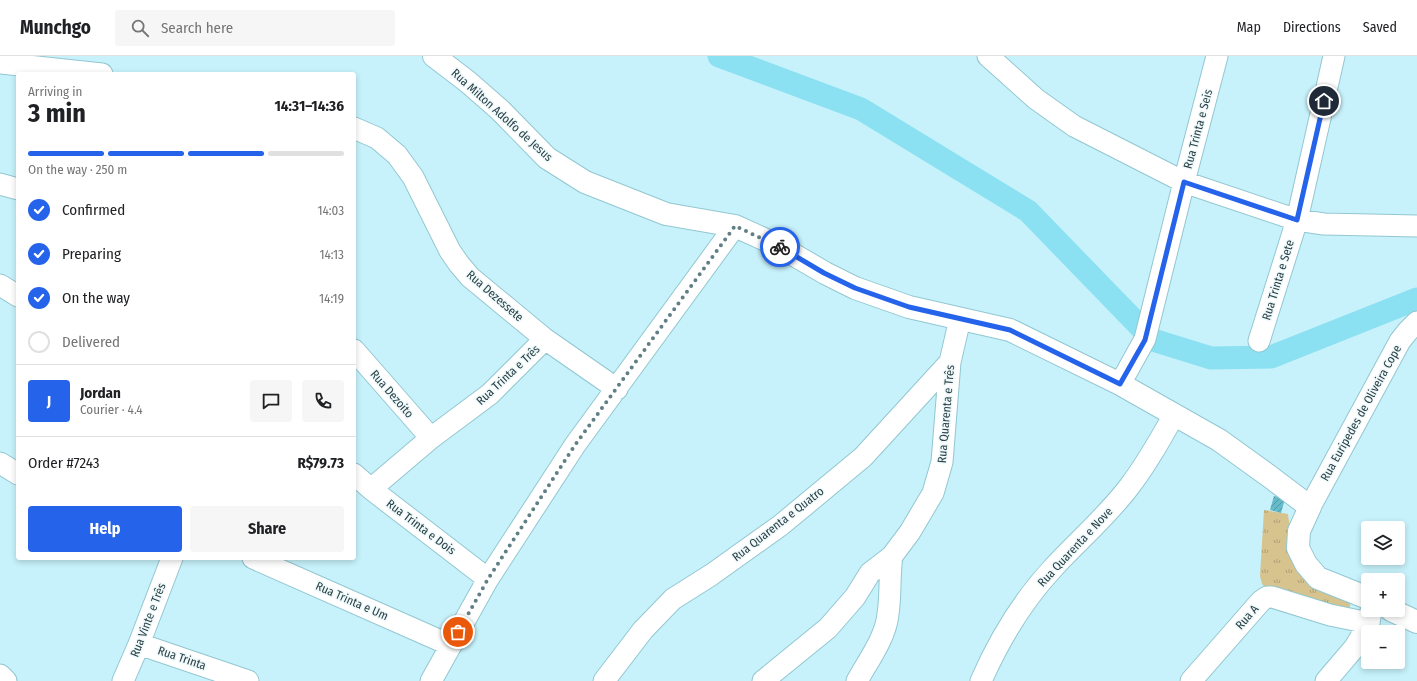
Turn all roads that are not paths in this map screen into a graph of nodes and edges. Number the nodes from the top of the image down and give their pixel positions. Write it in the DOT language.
graph roads {
  1 [pos="434,56"];
  2 [pos="988,56"];
  3 [pos="1217,56"];
  4 [pos="1334,56"];
  5 [pos="0,63"];
  6 [pos="83,72"];
  7 [pos="356,129"];
  8 [pos="1184,182"];
  9 [pos="0,184"];
  10 [pos="16,188"];
  11 [pos="1297,220"];
  12 [pos="735,226"];
  13 [pos="1417,226"];
  14 [pos="0,285"];
  15 [pos="16,295"];
  16 [pos="960,319"];
  17 [pos="1417,322"];
  18 [pos="545,339"];
  19 [pos="1259,341"];
  20 [pos="356,352"];
  21 [pos="950,362"];
  22 [pos="1120,384"];
  23 [pos="617,389"];
  24 [pos="1174,415"];
  25 [pos="431,438"];
  26 [pos="0,463"];
  27 [pos="16,473"];
  28 [pos="356,476"];
  29 [pos="370,489"];
  30 [pos="1310,507"];
  31 [pos="892,556"];
  32 [pos="258,560"];
  33 [pos="165,561"];
  34 [pos="488,579"];
  35 [pos="1361,595"];
  36 [pos="1405,616"];
  37 [pos="1361,617"];
  38 [pos="1370,617"];
  39 [pos="1417,622"];
  40 [pos="139,644"];
  41 [pos="450,645"];
  42 [pos="0,675"];
  43 [pos="6,681"];
  44 [pos="123,681"];
  45 [pos="248,681"];
  46 [pos="431,681"];
  47 [pos="604,681"];
  48 [pos="763,681"];
  49 [pos="857,681"];
  50 [pos="980,681"];
  51 [pos="1191,681"];
  52 [pos="1326,681"];
  1 -- 12 [label="street, Rua Milton Adolfo de Jesus"];
  2 -- 8 [label="street"];
  3 -- 8 [label="street, Rua Trinta e Seis"];
  4 -- 11 [label="street, Rua Trinta e Sete"];
  5 -- 6 [label="street"];
  7 -- 18 [label="street, Rua Dezessete"];
  8 -- 11 [label="street"];
  8 -- 22 [label="street, Rua Trinta e Seis"];
  9 -- 10 [label="street"];
  11 -- 13 [label="street"];
  11 -- 19 [label="street, Rua Trinta e Sete"];
  12 -- 16 [label="street, Rua Milton Adolfo de Jesus"];
  12 -- 23 [label="street"];
  14 -- 15 [label="street"];
  16 -- 21 [label="street, Rua Quarenta e Três"];
  16 -- 22 [label="street, Rua Milton Adolfo de Jesus"];
  17 -- 30 [label="street, Rua Euripedes de Oliveira Cope"];
  18 -- 23 [label="street, Rua Dezessete"];
  18 -- 25 [label="street, Rua Trinta e Três"];
  20 -- 25 [label="street, Rua Dezoito"];
  21 -- 31 [label="street, Rua Quarenta e Três"];
  21 -- 47 [label="street, Rua Quarenta e Quatro"];
  22 -- 24 [label="street, Rua Milton Adolfo de Jesus"];
  23 -- 34 [label="street"];
  24 -- 30 [label="street, Rua Milton Adolfo de Jesus"];
  24 -- 50 [label="street, Rua Quarenta e Nove"];
  25 -- 29 [label="street, Rua Trinta e Três"];
  26 -- 27 [label="street"];
  28 -- 29 [label="street, Rua Trinta e Dois"];
  29 -- 34 [label="street, Rua Trinta e Dois"];
  30 -- 35 [label="street"];
  31 -- 48 [label="street, Rua Quarenta e Três"];
  31 -- 49 [label="street"];
  32 -- 41 [label="street, Rua Trinta e Um"];
  33 -- 40 [label="street, Rua Vinte e Três"];
  34 -- 41 [label="street"];
  36 -- 39 [label="street"];
  37 -- 51 [label="street, Rua A"];
  38 -- 52 [label="street"];
  40 -- 44 [label="street, Rua Vinte e Três"];
  40 -- 45 [label="street, Rua Trinta"];
  41 -- 46 [label="street"];
  42 -- 43 [label="street"];
}
